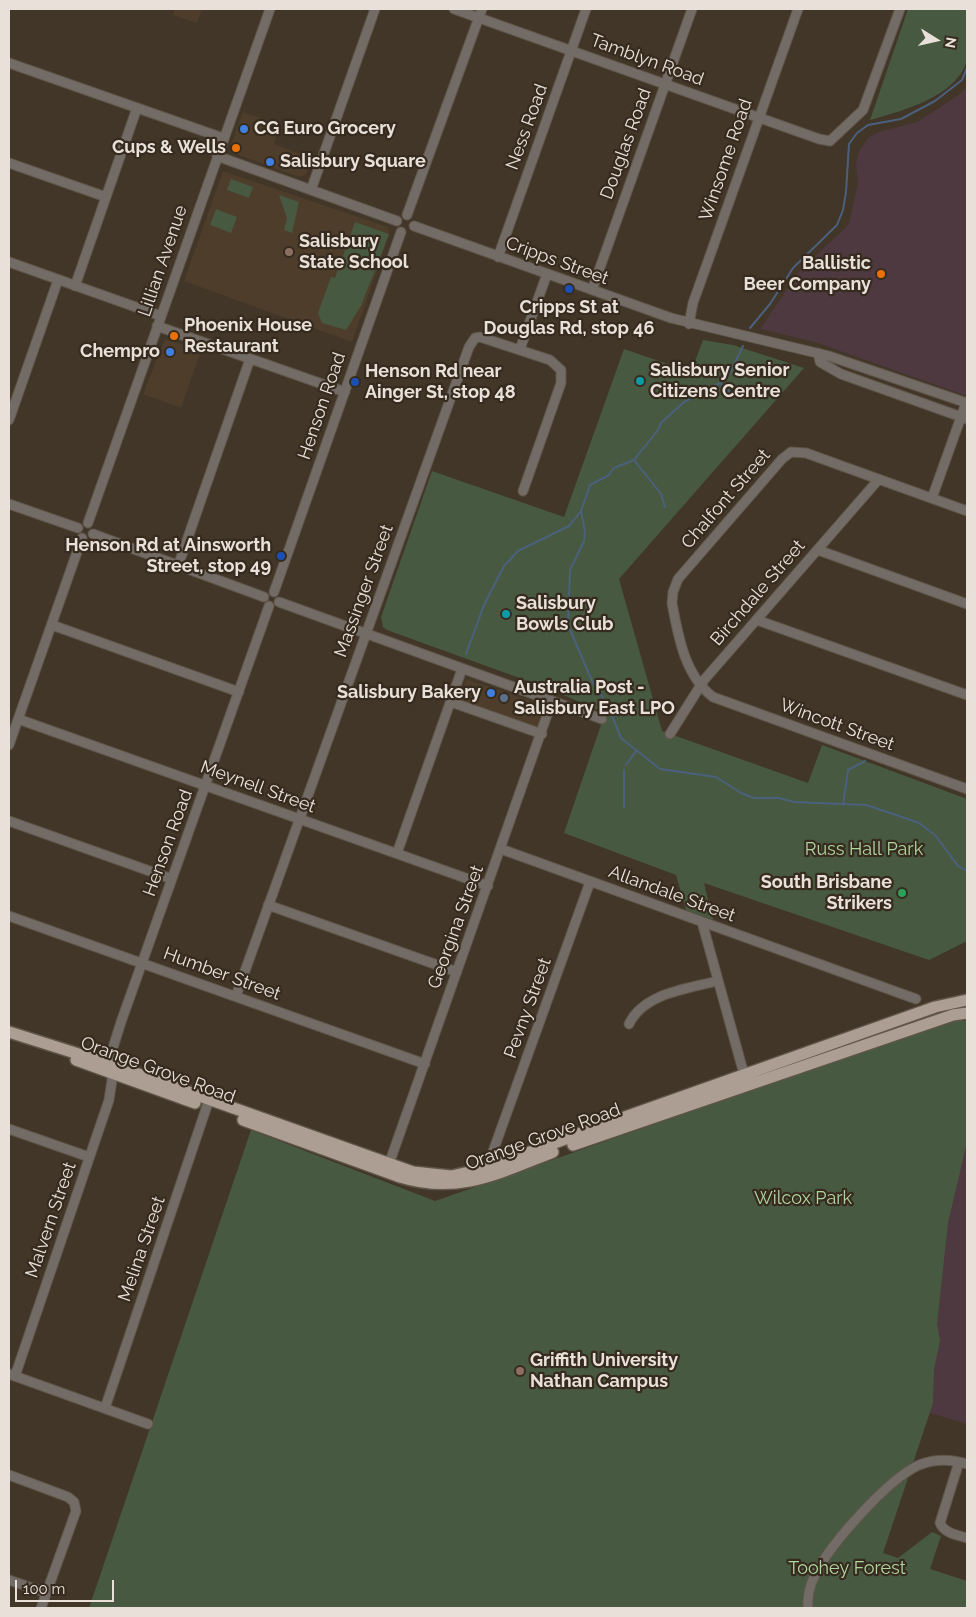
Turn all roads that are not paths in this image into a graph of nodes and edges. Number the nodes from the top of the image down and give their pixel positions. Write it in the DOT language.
graph roads {
  1 [pos="270,9"];
  2 [pos="375,9"];
  3 [pos="454,9"];
  4 [pos="586,9"];
  5 [pos="692,9"];
  6 [pos="798,9"];
  7 [pos="900,9"];
  8 [pos="480,13"];
  9 [pos="572,50"];
  10 [pos="9,63"];
  11 [pos="665,84"];
  12 [pos="137,108"];
  13 [pos="758,118"];
  14 [pos="223,138"];
  15 [pos="217,156"];
  16 [pos="9,163"];
  17 [pos="311,190"];
  18 [pos="106,197"];
  19 [pos="407,215"];
  20 [pos="397,221"];
  21 [pos="414,226"];
  22 [pos="401,232"];
  23 [pos="498,257"];
  24 [pos="9,262"];
  25 [pos="547,274"];
  26 [pos="58,280"];
  27 [pos="75,286"];
  28 [pos="592,290"];
  29 [pos="161,316"];
  30 [pos="689,324"];
  31 [pos="157,326"];
  32 [pos="520,349"];
  33 [pos="818,353"];
  34 [pos="250,359"];
  35 [pos="345,392"];
  36 [pos="967,403"];
  37 [pos="964,418"];
  38 [pos="9,420"];
  39 [pos="879,479"];
  40 [pos="523,491"];
  41 [pos="932,498"];
  42 [pos="9,504"];
  43 [pos="967,511"];
  44 [pos="88,523"];
  45 [pos="78,528"];
  46 [pos="93,534"];
  47 [pos="82,538"];
  48 [pos="818,550"];
  49 [pos="178,566"];
  50 [pos="274,592"];
  51 [pos="264,597"];
  52 [pos="279,602"];
  53 [pos="967,604"];
  54 [pos="269,606"];
  55 [pos="757,620"];
  56 [pos="52,625"];
  57 [pos="366,634"];
  58 [pos="462,669"];
  59 [pos="700,686"];
  60 [pos="239,692"];
  61 [pos="967,695"];
  62 [pos="552,701"];
  63 [pos="451,702"];
  64 [pos="18,719"];
  65 [pos="602,719"];
  66 [pos="542,734"];
  67 [pos="670,734"];
  68 [pos="9,745"];
  69 [pos="206,785"];
  70 [pos="967,787"];
  71 [pos="299,818"];
  72 [pos="9,821"];
  73 [pos="501,849"];
  74 [pos="397,853"];
  75 [pos="172,879"];
  76 [pos="590,882"];
  77 [pos="488,886"];
  78 [pos="268,905"];
  79 [pos="9,916"];
  80 [pos="702,922"];
  81 [pos="142,963"];
  82 [pos="457,972"];
  83 [pos="717,980"];
  84 [pos="236,996"];
  85 [pos="965,998"];
  86 [pos="916,999"];
  87 [pos="967,1013"];
  88 [pos="628,1024"];
  89 [pos="9,1032"];
  90 [pos="425,1064"];
  91 [pos="111,1069"];
  92 [pos="748,1079"];
  93 [pos="208,1103"];
  94 [pos="9,1130"];
  95 [pos="497,1144"];
  96 [pos="90,1157"];
  97 [pos="506,1162"];
  98 [pos="389,1164"];
  99 [pos="487,1168"];
  100 [pos="12,1375"];
  101 [pos="105,1408"];
  102 [pos="148,1424"];
  103 [pos="963,1463"];
  104 [pos="9,1475"];
  105 [pos="967,1538"];
  106 [pos="9,1580"];
  107 [pos="46,1593"];
  108 [pos="41,1608"];
  109 [pos="808,1608"];
  1 -- 14 [label="street, Lillian Avenue"];
  2 -- 17 [label="street"];
  3 -- 8 [label="street, Tamblyn Road"];
  4 -- 9 [label="street, Ness Road"];
  5 -- 11 [label="street, Douglas Road"];
  6 -- 13 [label="street, Winsome Road"];
  7 -- 13 [label="street, Tamblyn Road"];
  8 -- 9 [label="street, Tamblyn Road"];
  8 -- 19 [label="street"];
  9 -- 11 [label="street, Tamblyn Road"];
  9 -- 23 [label="street, Ness Road"];
  10 -- 12 [label="street"];
  11 -- 13 [label="street, Tamblyn Road"];
  11 -- 28 [label="street, Douglas Road"];
  12 -- 14 [label="street"];
  12 -- 18 [label="street"];
  13 -- 30 [label="street, Winsome Road"];
  14 -- 15 [label="street, Lillian Avenue"];
  15 -- 17 [label="street"];
  15 -- 29 [label="street, Lillian Avenue"];
  16 -- 18 [label="street"];
  17 -- 20 [label="street"];
  18 -- 27 [label="street"];
  19 -- 20 [label="street"];
  19 -- 21 [label="street"];
  20 -- 22 [label="street"];
  21 -- 22 [label="street"];
  21 -- 23 [label="street, Cripps Street"];
  22 -- 35 [label="street, Henson Road"];
  23 -- 25 [label="street, Cripps Street"];
  24 -- 26 [label="street"];
  25 -- 28 [label="street, Cripps Street"];
  25 -- 32 [label="street"];
  26 -- 27 [label="street"];
  26 -- 38 [label="street"];
  27 -- 29 [label="street"];
  28 -- 30 [label="street, Cripps Street"];
  29 -- 31 [label="street, Lillian Avenue"];
  30 -- 33 [label="street, Cripps Street"];
  31 -- 34 [label="street"];
  31 -- 44 [label="street, Lillian Avenue"];
  32 -- 40 [label="street"];
  32 -- 57 [label="street, Massinger Street"];
  33 -- 36 [label="street, Cripps Street"];
  33 -- 37 [label="street"];
  34 -- 35 [label="street"];
  34 -- 49 [label="street"];
  35 -- 50 [label="street, Henson Road"];
  36 -- 37 [label="street"];
  37 -- 41 [label="street"];
  39 -- 41 [label="street, Chalfont Street"];
  39 -- 48 [label="street, Birchdale Street"];
  39 -- 59 [label="street, Chalfont Street"];
  41 -- 43 [label="street, Chalfont Street"];
  42 -- 45 [label="street"];
  44 -- 45 [label="street"];
  44 -- 46 [label="street"];
  45 -- 47 [label="street"];
  46 -- 47 [label="street"];
  46 -- 49 [label="street"];
  47 -- 56 [label="street"];
  48 -- 53 [label="street"];
  48 -- 55 [label="street, Birchdale Street"];
  49 -- 51 [label="street"];
  50 -- 51 [label="street"];
  50 -- 52 [label="street"];
  51 -- 54 [label="street"];
  52 -- 54 [label="street"];
  52 -- 57 [label="street"];
  54 -- 60 [label="street, Henson Road"];
  55 -- 59 [label="street, Birchdale Street"];
  55 -- 61 [label="street"];
  56 -- 60 [label="street"];
  56 -- 64 [label="street"];
  57 -- 58 [label="street"];
  57 -- 71 [label="street, Massinger Street"];
  58 -- 62 [label="street"];
  58 -- 63 [label="street"];
  59 -- 67 [label="street, Birchdale Street"];
  59 -- 70 [label="street, Wincott Street"];
  60 -- 69 [label="street, Henson Road"];
  62 -- 65 [label="street"];
  62 -- 66 [label="street, Georgina Street"];
  63 -- 66 [label="street"];
  63 -- 74 [label="street"];
  64 -- 68 [label="street"];
  64 -- 69 [label="street, Meynell Street"];
  66 -- 73 [label="street, Georgina Street"];
  69 -- 71 [label="street, Meynell Street"];
  69 -- 75 [label="street, Henson Road"];
  71 -- 74 [label="street, Meynell Street"];
  71 -- 78 [label="street, Massinger Street"];
  72 -- 75 [label="street"];
  73 -- 76 [label="street, Allandale Street"];
  73 -- 77 [label="street, Georgina Street"];
  74 -- 77 [label="street, Meynell Street"];
  75 -- 81 [label="street, Henson Road"];
  76 -- 80 [label="street, Allandale Street"];
  76 -- 95 [label="street, Pevny Street"];
  77 -- 82 [label="street, Georgina Street"];
  78 -- 82 [label="street"];
  78 -- 84 [label="street, Massinger Street"];
  79 -- 81 [label="street, Humber Street"];
  80 -- 83 [label="street"];
  80 -- 86 [label="street, Allandale Street"];
  81 -- 84 [label="street, Humber Street"];
  81 -- 91 [label="street, Henson Road"];
  82 -- 90 [label="street, Georgina Street"];
  83 -- 88 [label="street"];
  83 -- 92 [label="street"];
  84 -- 90 [label="street, Humber Street"];
  85 -- 92 [label="main road, Orange Grove Road"];
  87 -- 92 [label="main road, Orange Grove Road"];
  89 -- 91 [label="main road, Orange Grove Road"];
  90 -- 98 [label="street, Georgina Street"];
  91 -- 93 [label="main road, Orange Grove Road"];
  91 -- 96 [label="street, Malvern Street"];
  92 -- 93 [label="main road, Orange Grove Road"];
  92 -- 97 [label="main road, Orange Grove Road"];
  93 -- 98 [label="main road, Orange Grove Road"];
  93 -- 101 [label="street, Melina Street"];
  94 -- 96 [label="street"];
  95 -- 97 [label="street"];
  95 -- 99 [label="street, Pevny Street"];
  96 -- 100 [label="street, Malvern Street"];
  97 -- 99 [label="main road, Orange Grove Road"];
  98 -- 99 [label="main road, Orange Grove Road"];
  100 -- 101 [label="street"];
  101 -- 102 [label="street"];
  103 -- 105 [label="street"];
  103 -- 109 [label="street"];
  104 -- 107 [label="street"];
  106 -- 107 [label="street"];
  107 -- 108 [label="street"];
}
